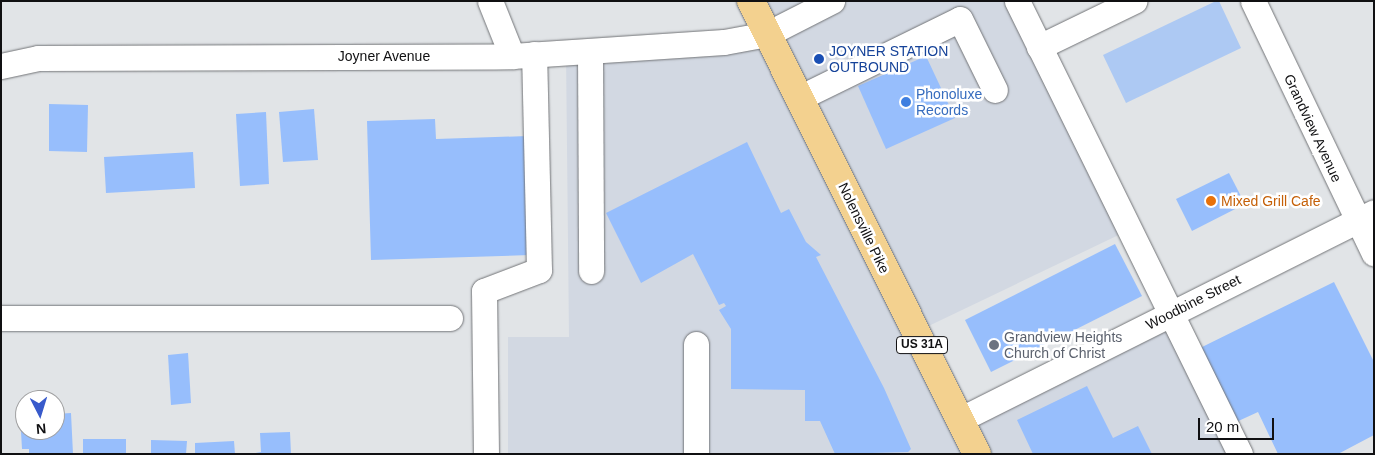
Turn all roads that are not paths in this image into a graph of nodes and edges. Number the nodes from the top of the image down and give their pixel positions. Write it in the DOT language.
graph roads {
  1 [pos="490,1"];
  2 [pos="751,1"];
  3 [pos="832,1"];
  4 [pos="1017,1"];
  5 [pos="1134,1"];
  6 [pos="1253,1"];
  7 [pos="767,34"];
  8 [pos="1039,47"];
  9 [pos="590,52"];
  10 [pos="523,55"];
  11 [pos="1,66"];
  12 [pos="995,90"];
  13 [pos="799,98"];
  14 [pos="1365,216"];
  15 [pos="1374,254"];
  16 [pos="591,271"];
  17 [pos="1171,313"];
  18 [pos="1,318"];
  19 [pos="450,318"];
  20 [pos="696,344"];
  21 [pos="959,420"];
  22 [pos="486,454"];
  23 [pos="696,454"];
  24 [pos="977,454"];
  25 [pos="1240,454"];
  1 -- 10 [label="street"];
  2 -- 7 [label="main road, Nolensville Pike / US 31A"];
  3 -- 7 [label="street, Joyner Avenue"];
  4 -- 8 [label="street"];
  5 -- 8 [label="street"];
  6 -- 14 [label="street, Grandview Avenue"];
  7 -- 9 [label="street, Joyner Avenue"];
  7 -- 13 [label="main road, Nolensville Pike / US 31A"];
  8 -- 17 [label="street"];
  9 -- 10 [label="street, Joyner Avenue"];
  9 -- 16 [label="street"];
  10 -- 11 [label="street, Joyner Avenue"];
  10 -- 22 [label="street"];
  12 -- 13 [label="street"];
  13 -- 21 [label="main road, Nolensville Pike / US 31A"];
  14 -- 15 [label="street, Grandview Avenue"];
  14 -- 17 [label="street, Woodbine Street"];
  17 -- 21 [label="street, Woodbine Street"];
  17 -- 25 [label="street"];
  18 -- 19 [label="street"];
  20 -- 23 [label="street"];
  21 -- 24 [label="main road, Nolensville Pike / US 31A"];
}
